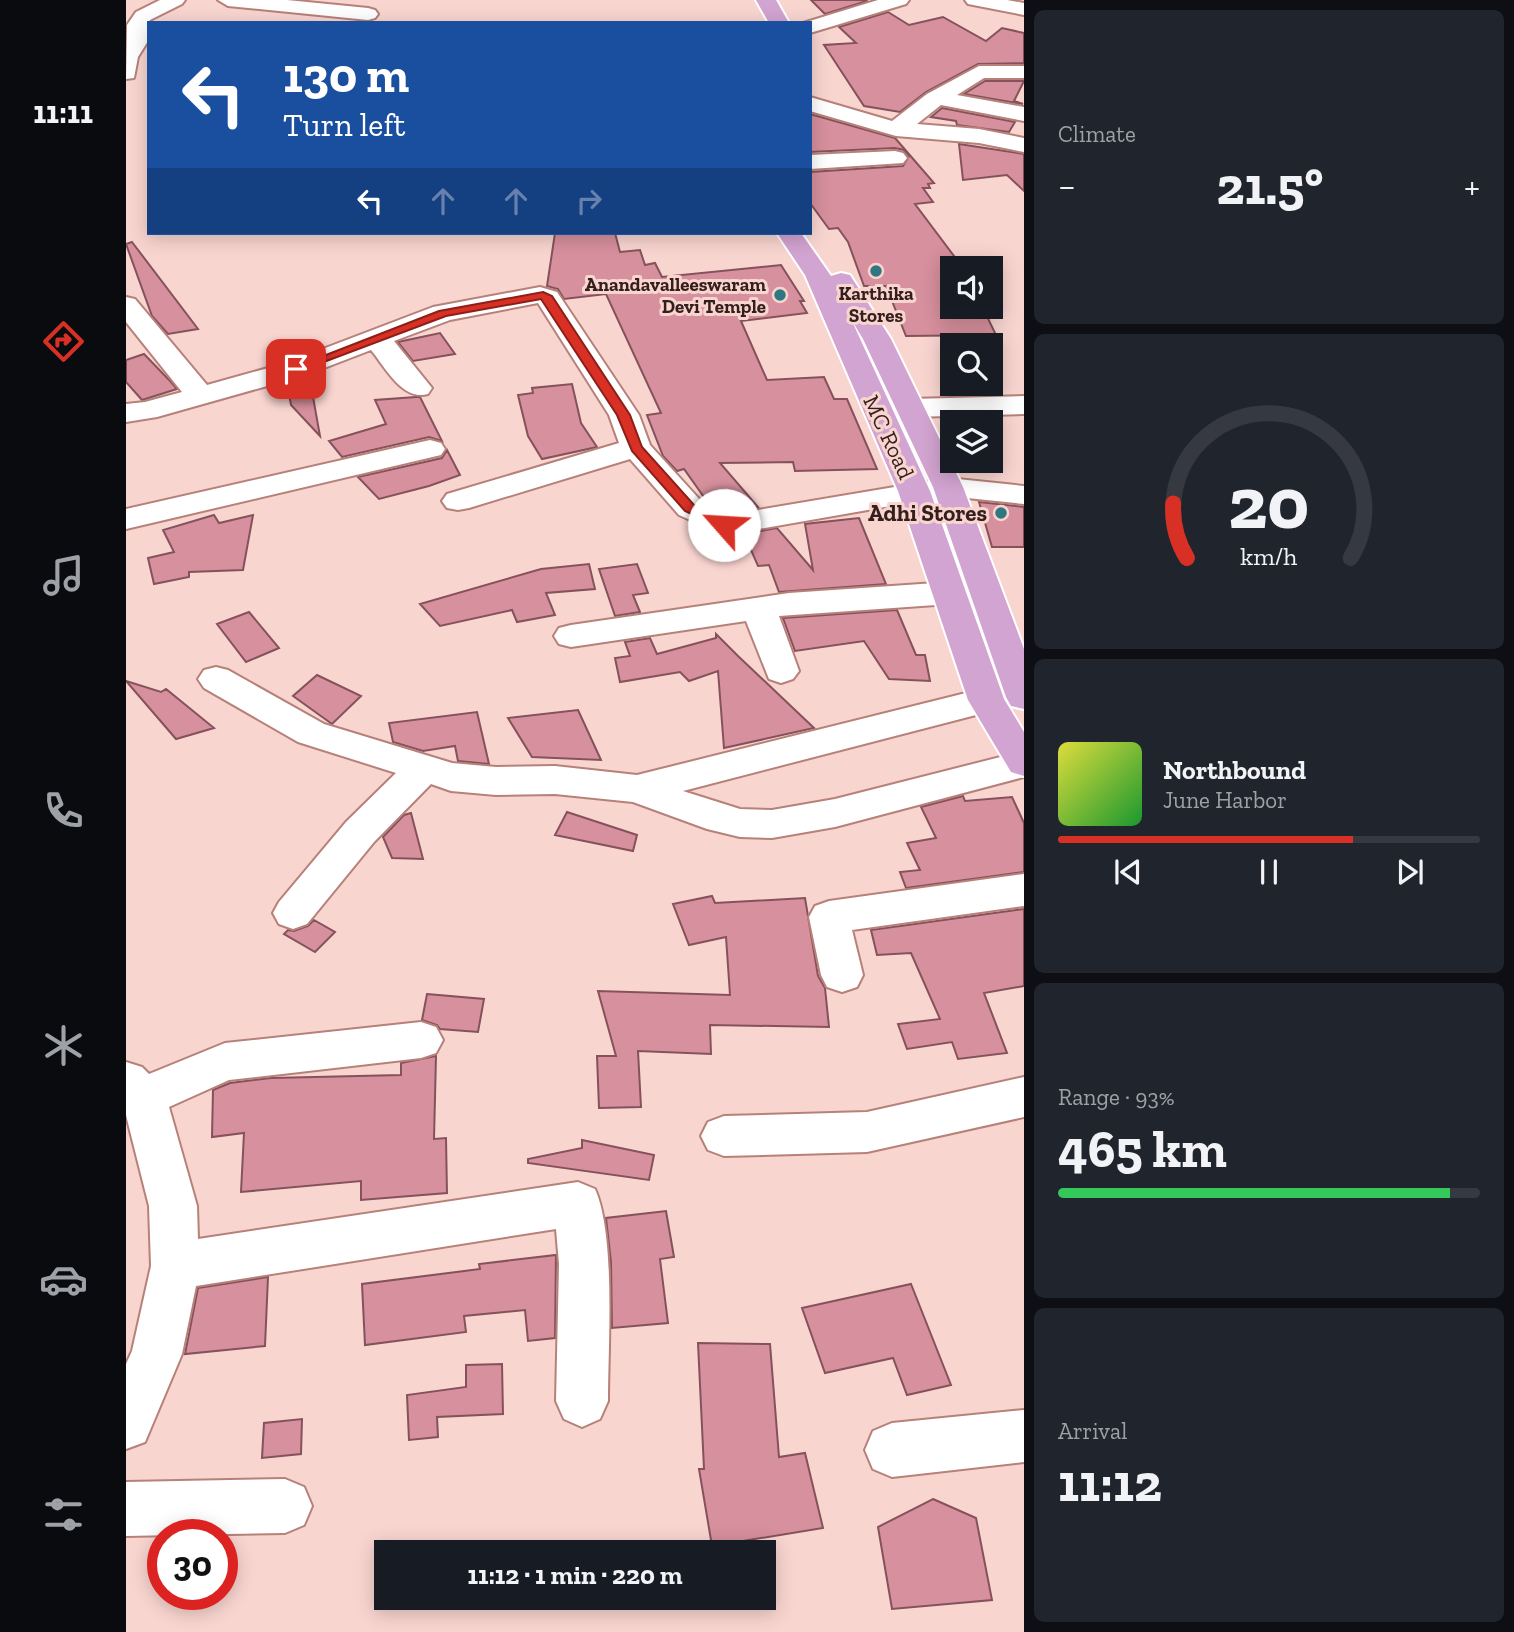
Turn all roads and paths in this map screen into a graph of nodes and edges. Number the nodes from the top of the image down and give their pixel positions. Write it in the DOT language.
graph roads {
  1 [pos="175,0"];
  2 [pos="228,0"];
  3 [pos="766,0"];
  4 [pos="781,0"];
  5 [pos="899,0"];
  6 [pos="975,0"];
  7 [pos="1024,9"];
  8 [pos="374,14"];
  9 [pos="778,21"];
  10 [pos="792,21"];
  11 [pos="812,26"];
  12 [pos="1022,69"];
  13 [pos="128,79"];
  14 [pos="937,98"];
  15 [pos="812,105"];
  16 [pos="1024,114"];
  17 [pos="896,130"];
  18 [pos="1024,145"];
  19 [pos="895,158"];
  20 [pos="812,162"];
  21 [pos="790,235"];
  22 [pos="812,235"];
  23 [pos="126,305"];
  24 [pos="376,338"];
  25 [pos="418,388"];
  26 [pos="200,395"];
  27 [pos="1024,405"];
  28 [pos="910,408"];
  29 [pos="126,413"];
  30 [pos="636,448"];
  31 [pos="430,449"];
  32 [pos="948,487"];
  33 [pos="914,491"];
  34 [pos="1024,495"];
  35 [pos="458,501"];
  36 [pos="126,519"];
  37 [pos="950,593"];
  38 [pos="760,609"];
  39 [pos="571,636"];
  40 [pos="781,671"];
  41 [pos="216,679"];
  42 [pos="1024,697"];
  43 [pos="986,700"];
  44 [pos="1024,764"];
  45 [pos="422,769"];
  46 [pos="637,789"];
  47 [pos="1024,890"];
  48 [pos="293,913"];
  49 [pos="842,975"];
  50 [pos="421,1040"];
  51 [pos="135,1089"];
  52 [pos="1024,1097"];
  53 [pos="724,1136"];
  54 [pos="175,1266"];
  55 [pos="582,1401"];
  56 [pos="126,1423"];
  57 [pos="1024,1436"];
  58 [pos="892,1450"];
  59 [pos="285,1506"];
  60 [pos="126,1508"];
  1 -- 13 [label="street"];
  2 -- 8 [label="street"];
  3 -- 9 [label="main road"];
  4 -- 10 [label="main road"];
  5 -- 11 [label="street"];
  6 -- 7 [label="street"];
  12 -- 14 [label="street"];
  14 -- 16 [label="street"];
  14 -- 17 [label="street"];
  15 -- 17 [label="street"];
  17 -- 18 [label="street"];
  19 -- 20 [label="street"];
  21 -- 33 [label="main road, MC Road"];
  22 -- 28 [label="main road, MC Road"];
  23 -- 26 [label="street"];
  24 -- 25 [label="street"];
  24 -- 26 [label="street"];
  24 -- 30 [label="street"];
  26 -- 29 [label="street"];
  27 -- 28 [label="street"];
  28 -- 32 [label="main road, MC Road"];
  30 -- 33 [label="street"];
  30 -- 35 [label="street"];
  31 -- 36 [label="street"];
  32 -- 33 [label="street"];
  32 -- 34 [label="street"];
  32 -- 42 [label="main road, MC Road"];
  33 -- 37 [label="main road, MC Road"];
  37 -- 38 [label="street"];
  37 -- 43 [label="main road, MC Road"];
  38 -- 39 [label="street"];
  38 -- 40 [label="street"];
  41 -- 45 [label="street"];
  43 -- 44 [label="main road, MC Road"];
  43 -- 46 [label="street"];
  44 -- 46 [label="street"];
  45 -- 46 [label="street"];
  45 -- 48 [label="street"];
  47 -- 49 [label="street"];
  50 -- 51 [label="street"];
  51 -- 54 [label="street"];
  52 -- 53 [label="street"];
  54 -- 55 [label="street"];
  54 -- 56 [label="street"];
  57 -- 58 [label="street"];
  59 -- 60 [label="street"];
}
